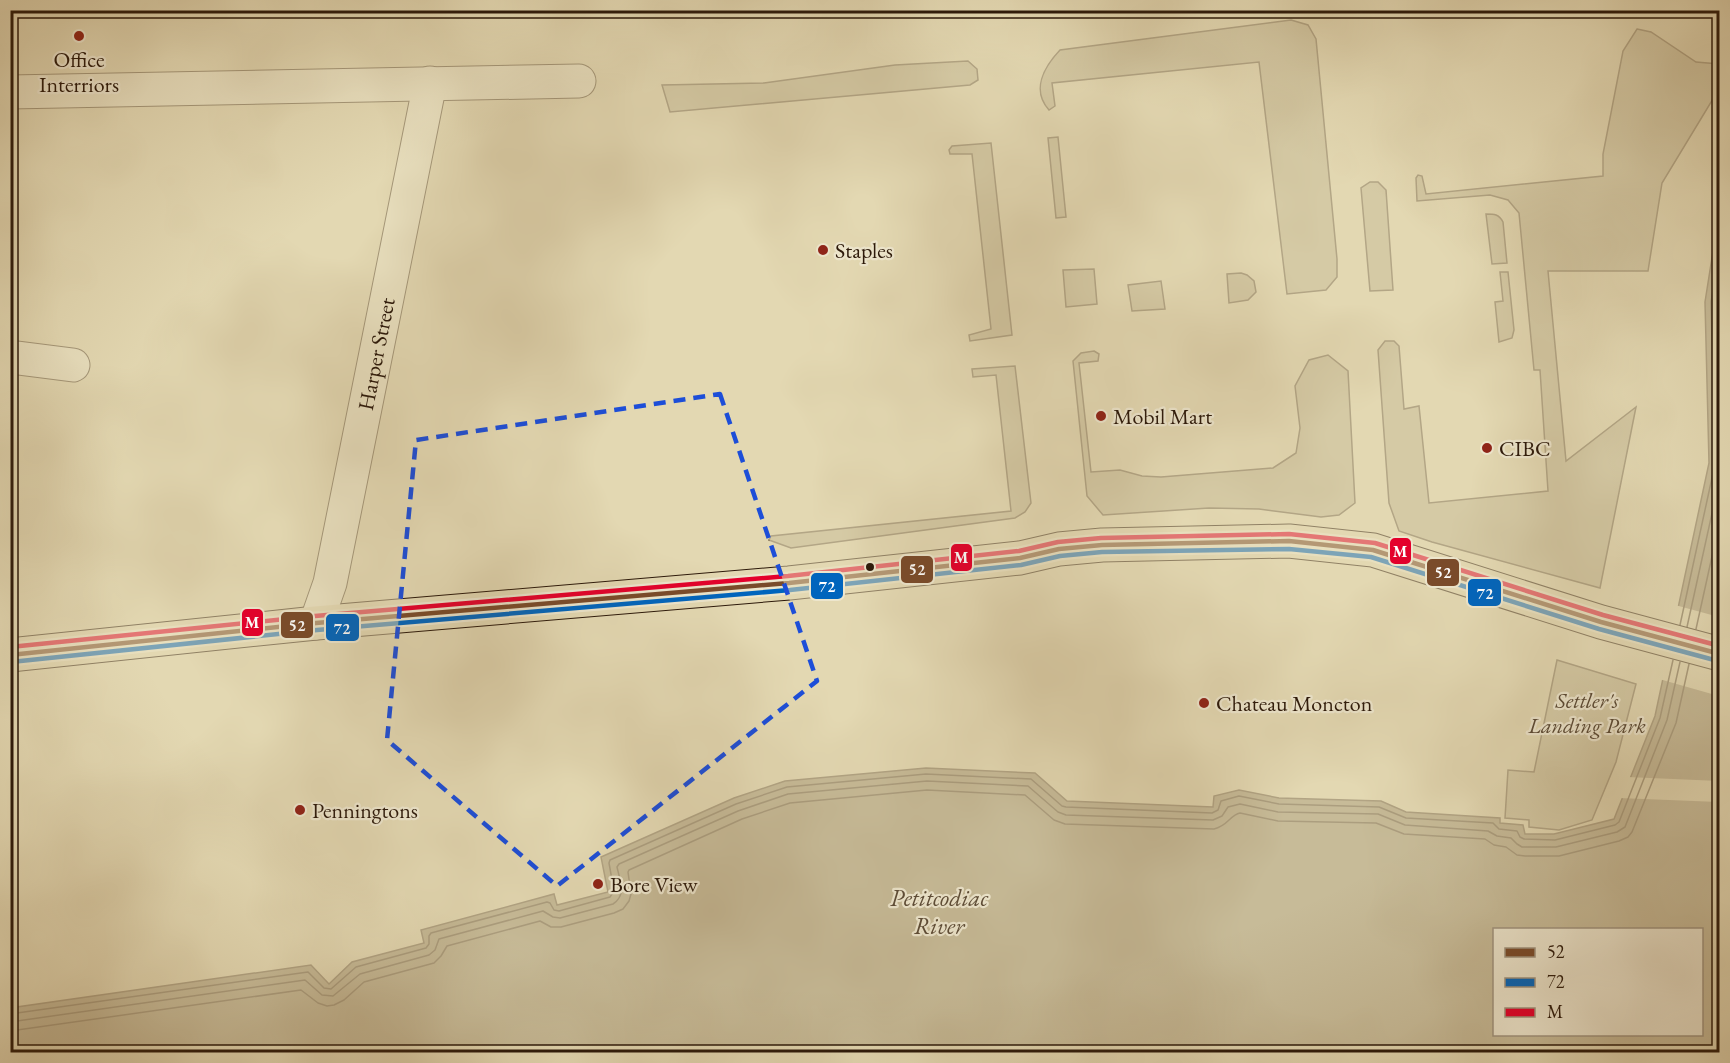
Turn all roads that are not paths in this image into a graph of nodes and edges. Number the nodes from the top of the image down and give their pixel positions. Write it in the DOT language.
graph roads {
  1 [pos="579,81"];
  2 [pos="430,83"];
  3 [pos="10,92"];
  4 [pos="10,357"];
  5 [pos="74,365"];
  6 [pos="315,623"];
  7 [pos="1719,654"];
  8 [pos="10,655"];
  1 -- 2 [label="street"];
  2 -- 3 [label="street"];
  2 -- 6 [label="street, Harper Street"];
  4 -- 5 [label="street"];
  6 -- 7 [label="main road"];
  6 -- 8 [label="main road"];
}
